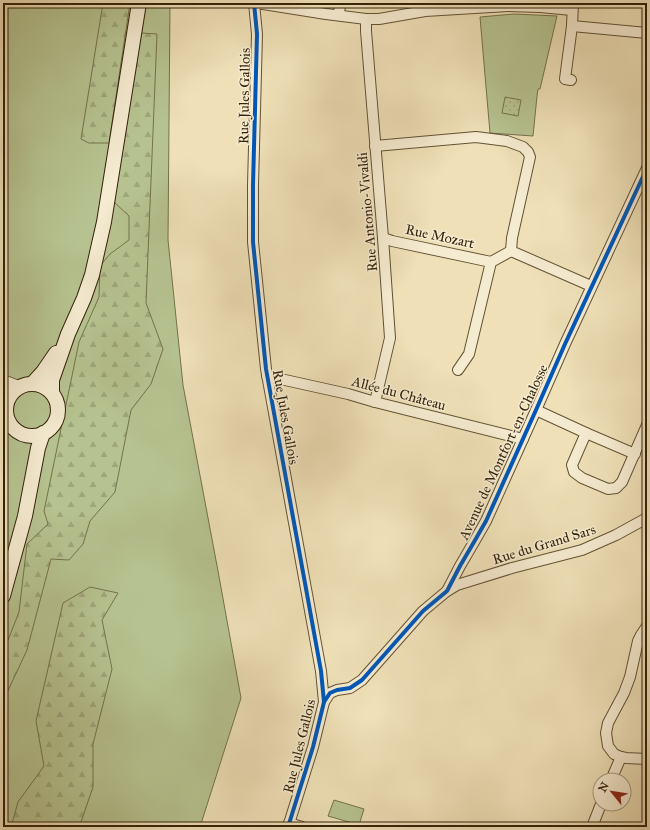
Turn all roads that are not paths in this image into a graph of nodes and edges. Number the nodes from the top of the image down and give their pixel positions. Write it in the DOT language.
graph roads {
  1 [pos="139,3"];
  2 [pos="254,3"];
  3 [pos="258,3"];
  4 [pos="340,3"];
  5 [pos="572,7"];
  6 [pos="339,15"];
  7 [pos="366,19"];
  8 [pos="572,26"];
  9 [pos="647,33"];
  10 [pos="571,80"];
  11 [pos="375,146"];
  12 [pos="647,168"];
  13 [pos="383,238"];
  14 [pos="511,251"];
  15 [pos="491,262"];
  16 [pos="592,286"];
  17 [pos="68,334"];
  18 [pos="458,370"];
  19 [pos="267,376"];
  20 [pos="3,380"];
  21 [pos="26,385"];
  22 [pos="52,393"];
  23 [pos="5,399"];
  24 [pos="375,402"];
  25 [pos="536,410"];
  26 [pos="647,425"];
  27 [pos="43,433"];
  28 [pos="586,433"];
  29 [pos="23,434"];
  30 [pos="523,439"];
  31 [pos="635,454"];
  32 [pos="33,477"];
  33 [pos="647,518"];
  34 [pos="447,591"];
  35 [pos="3,596"];
  36 [pos="647,626"];
  37 [pos="324,702"];
  38 [pos="621,757"];
  39 [pos="647,759"];
  40 [pos="614,772"];
  41 [pos="598,812"];
  42 [pos="289,825"];
  43 [pos="302,827"];
  44 [pos="592,827"];
  1 -- 17 [label="street"];
  2 -- 19 [label="street, Rue Jules Gallois"];
  3 -- 6 [label="street"];
  4 -- 6 [label="street"];
  5 -- 7 [label="street"];
  5 -- 8 [label="street"];
  6 -- 7 [label="street"];
  7 -- 11 [label="street, Rue Antonio-Vivaldi"];
  8 -- 9 [label="street"];
  8 -- 10 [label="street"];
  11 -- 13 [label="street, Rue Antonio-Vivaldi"];
  11 -- 14 [label="street"];
  12 -- 16 [label="street, Avenue de Montfort-en-Chalosse"];
  13 -- 15 [label="street, Rue Mozart"];
  13 -- 24 [label="street, Rue Antonio-Vivaldi"];
  14 -- 15 [label="street"];
  14 -- 16 [label="street"];
  15 -- 18 [label="street"];
  16 -- 25 [label="street, Avenue de Montfort-en-Chalosse"];
  17 -- 21 [label="street"];
  17 -- 22 [label="street"];
  19 -- 24 [label="street, Allée du Château"];
  19 -- 37 [label="street, Rue Jules Gallois"];
  20 -- 21 [label="street"];
  21 -- 22 [label="street"];
  21 -- 23 [label="street"];
  22 -- 27 [label="street"];
  23 -- 29 [label="street"];
  24 -- 30 [label="street, Allée du Château"];
  25 -- 28 [label="street"];
  25 -- 30 [label="street, Avenue de Montfort-en-Chalosse"];
  26 -- 31 [label="street"];
  27 -- 29 [label="street"];
  27 -- 32 [label="street"];
  28 -- 31 [label="street"];
  28 -- 31 [label="street"];
  29 -- 32 [label="street"];
  30 -- 34 [label="street, Avenue de Montfort-en-Chalosse"];
  32 -- 35 [label="street"];
  33 -- 34 [label="street, Rue du Grand Sars"];
  34 -- 37 [label="street, Avenue de Montfort-en-Chalosse"];
  36 -- 38 [label="street"];
  37 -- 42 [label="street, Rue Jules Gallois"];
  38 -- 39 [label="street"];
  38 -- 40 [label="street"];
  41 -- 44 [label="street"];
  42 -- 43 [label="street"];
}
